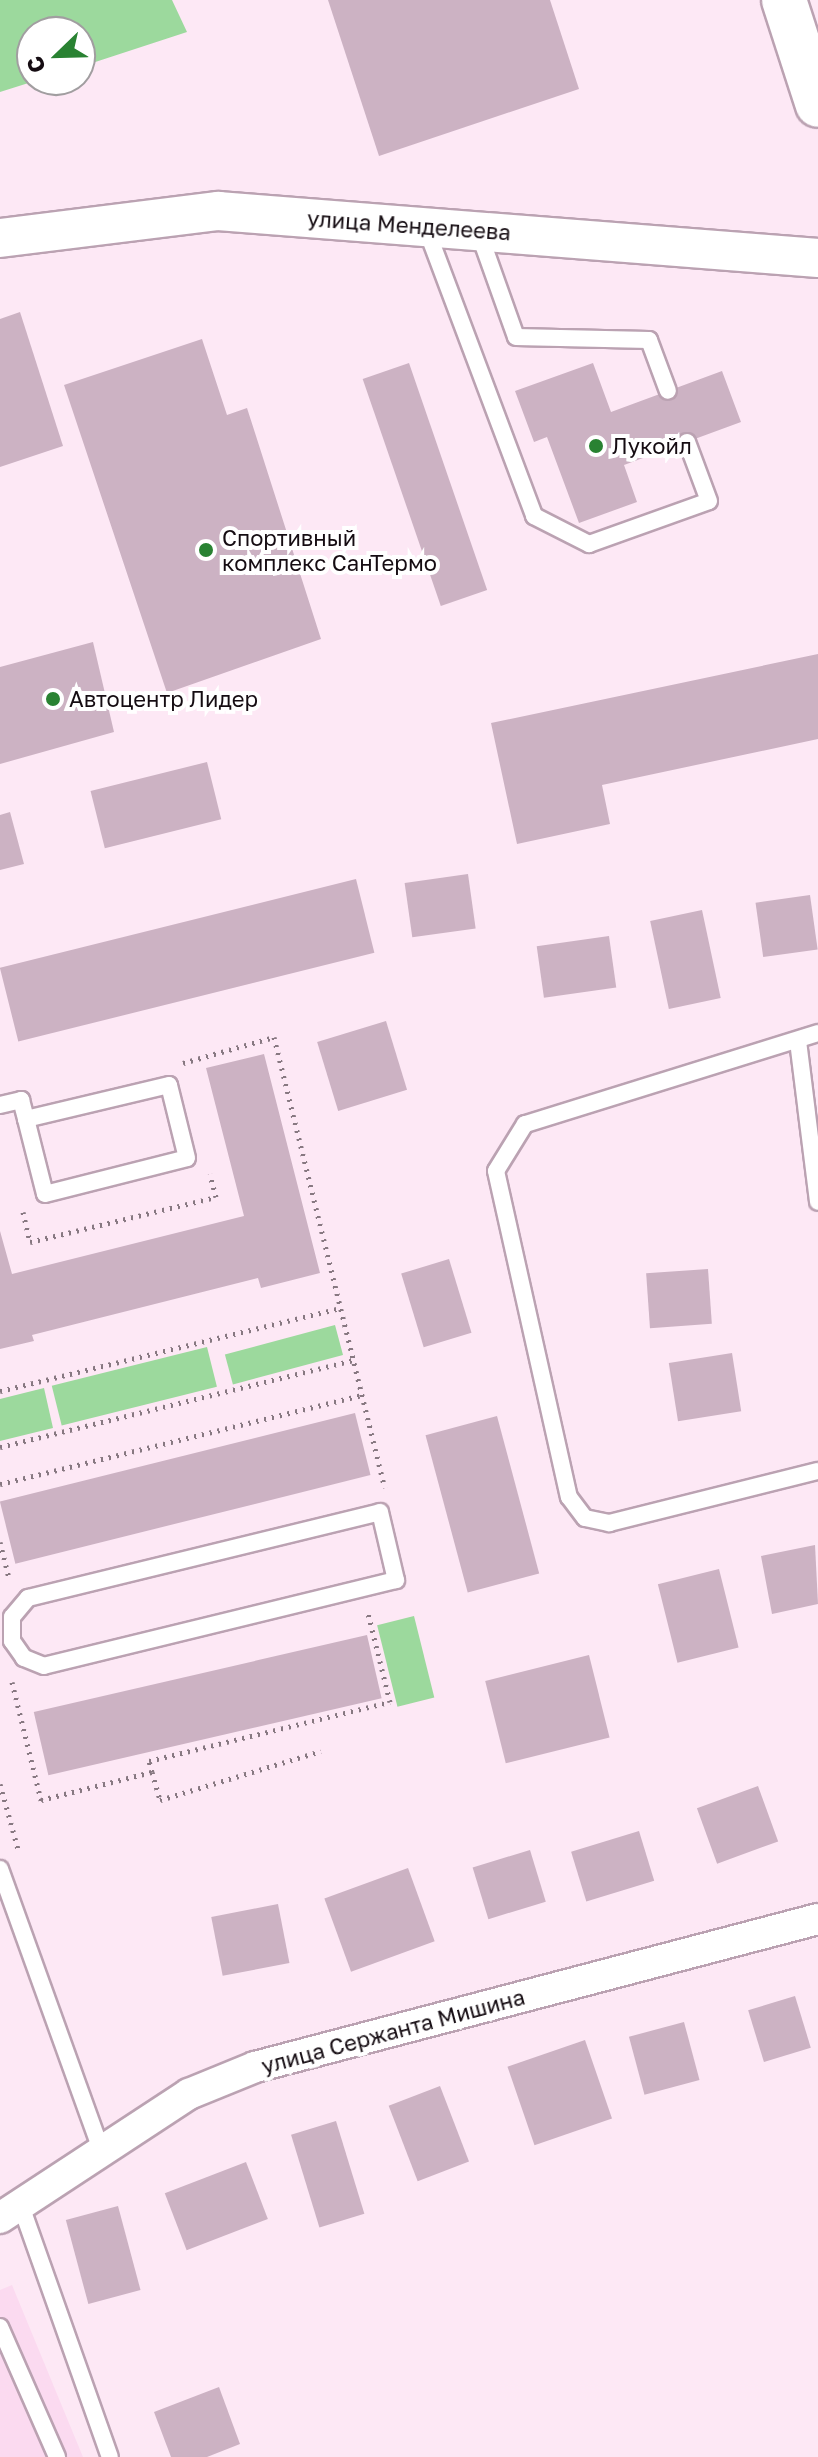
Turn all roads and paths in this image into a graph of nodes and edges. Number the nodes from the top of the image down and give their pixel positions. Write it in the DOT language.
graph roads {
  1 [pos="784,0"];
  2 [pos="818,105"];
  3 [pos="426,227"];
  4 [pos="478,230"];
  5 [pos="0,238"];
  6 [pos="818,258"];
  7 [pos="668,391"];
  8 [pos="687,442"];
  9 [pos="818,1033"];
  10 [pos="798,1041"];
  11 [pos="186,1075"];
  12 [pos="0,1105"];
  13 [pos="26,1119"];
  14 [pos="208,1166"];
  15 [pos="20,1199"];
  16 [pos="818,1202"];
  17 [pos="340,1308"];
  18 [pos="354,1360"];
  19 [pos="0,1391"];
  20 [pos="362,1395"];
  21 [pos="0,1447"];
  22 [pos="818,1471"];
  23 [pos="0,1484"];
  24 [pos="380,1512"];
  25 [pos="0,1542"];
  26 [pos="396,1580"];
  27 [pos="10,1584"];
  28 [pos="6,1640"];
  29 [pos="11,1677"];
  30 [pos="321,1751"];
  31 [pos="152,1772"];
  32 [pos="0,1869"];
  33 [pos="818,1919"];
  34 [pos="101,2150"];
  35 [pos="11,2212"];
  36 [pos="0,2327"];
  37 [pos="57,2457"];
  38 [pos="110,2457"];
  1 -- 2 [label="main road"];
  3 -- 4 [label="street, улица Менделеева"];
  3 -- 5 [label="street, улица Менделеева"];
  3 -- 8 [label="lane"];
  4 -- 6 [label="street, улица Менделеева"];
  4 -- 7 [label="lane"];
  9 -- 10 [label="lane"];
  10 -- 16 [label="lane"];
  10 -- 22 [label="lane"];
  11 -- 17 [label="path"];
  12 -- 13 [label="lane"];
  13 -- 13 [label="lane"];
  14 -- 15 [label="path"];
  17 -- 18 [label="path"];
  17 -- 19 [label="path"];
  18 -- 20 [label="path"];
  18 -- 21 [label="path"];
  20 -- 23 [label="path"];
  20 -- 24 [label="path"];
  24 -- 26 [label="lane"];
  24 -- 28 [label="lane"];
  25 -- 27 [label="path"];
  26 -- 28 [label="lane"];
  26 -- 31 [label="path"];
  29 -- 31 [label="path"];
  30 -- 31 [label="path"];
  32 -- 34 [label="lane"];
  33 -- 34 [label="street, улица Сержанта Мишина"];
  34 -- 35 [label="street, улица Сержанта Мишина"];
  35 -- 38 [label="lane"];
  36 -- 37 [label="lane"];
}
